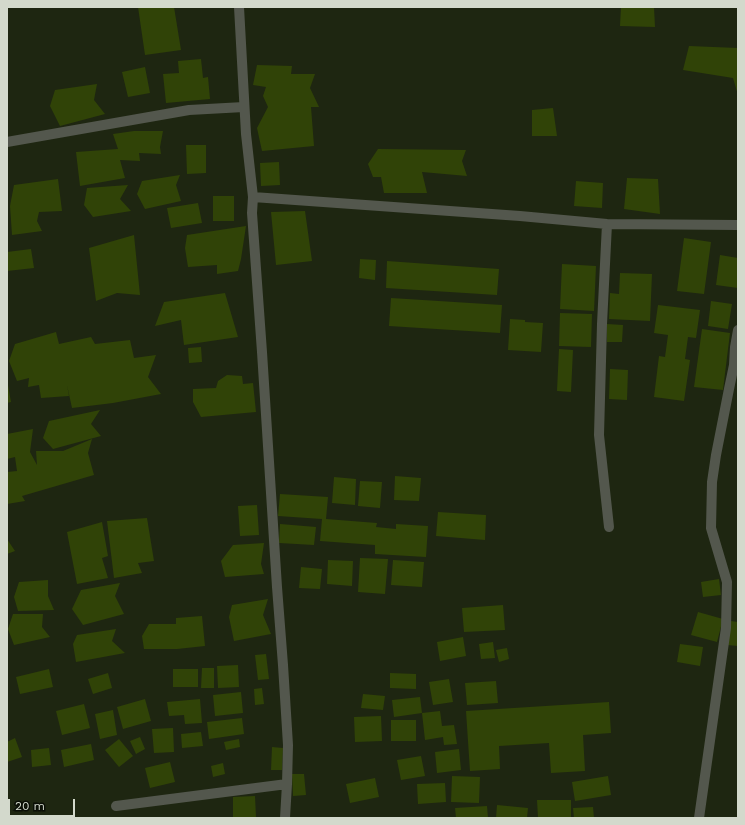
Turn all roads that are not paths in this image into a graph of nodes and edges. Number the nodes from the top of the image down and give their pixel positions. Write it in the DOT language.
graph roads {
  1 [pos="239,7"];
  2 [pos="244,107"];
  3 [pos="7,142"];
  4 [pos="253,197"];
  5 [pos="607,224"];
  6 [pos="738,225"];
  7 [pos="738,330"];
  8 [pos="609,527"];
  9 [pos="287,784"];
  10 [pos="116,806"];
  11 [pos="285,818"];
  12 [pos="699,818"];
  1 -- 2 [label="street"];
  2 -- 3 [label="street"];
  2 -- 4 [label="street"];
  4 -- 5 [label="street"];
  4 -- 9 [label="street"];
  5 -- 6 [label="street"];
  5 -- 8 [label="street"];
  7 -- 12 [label="street"];
  9 -- 10 [label="street"];
  9 -- 11 [label="street"];
}
